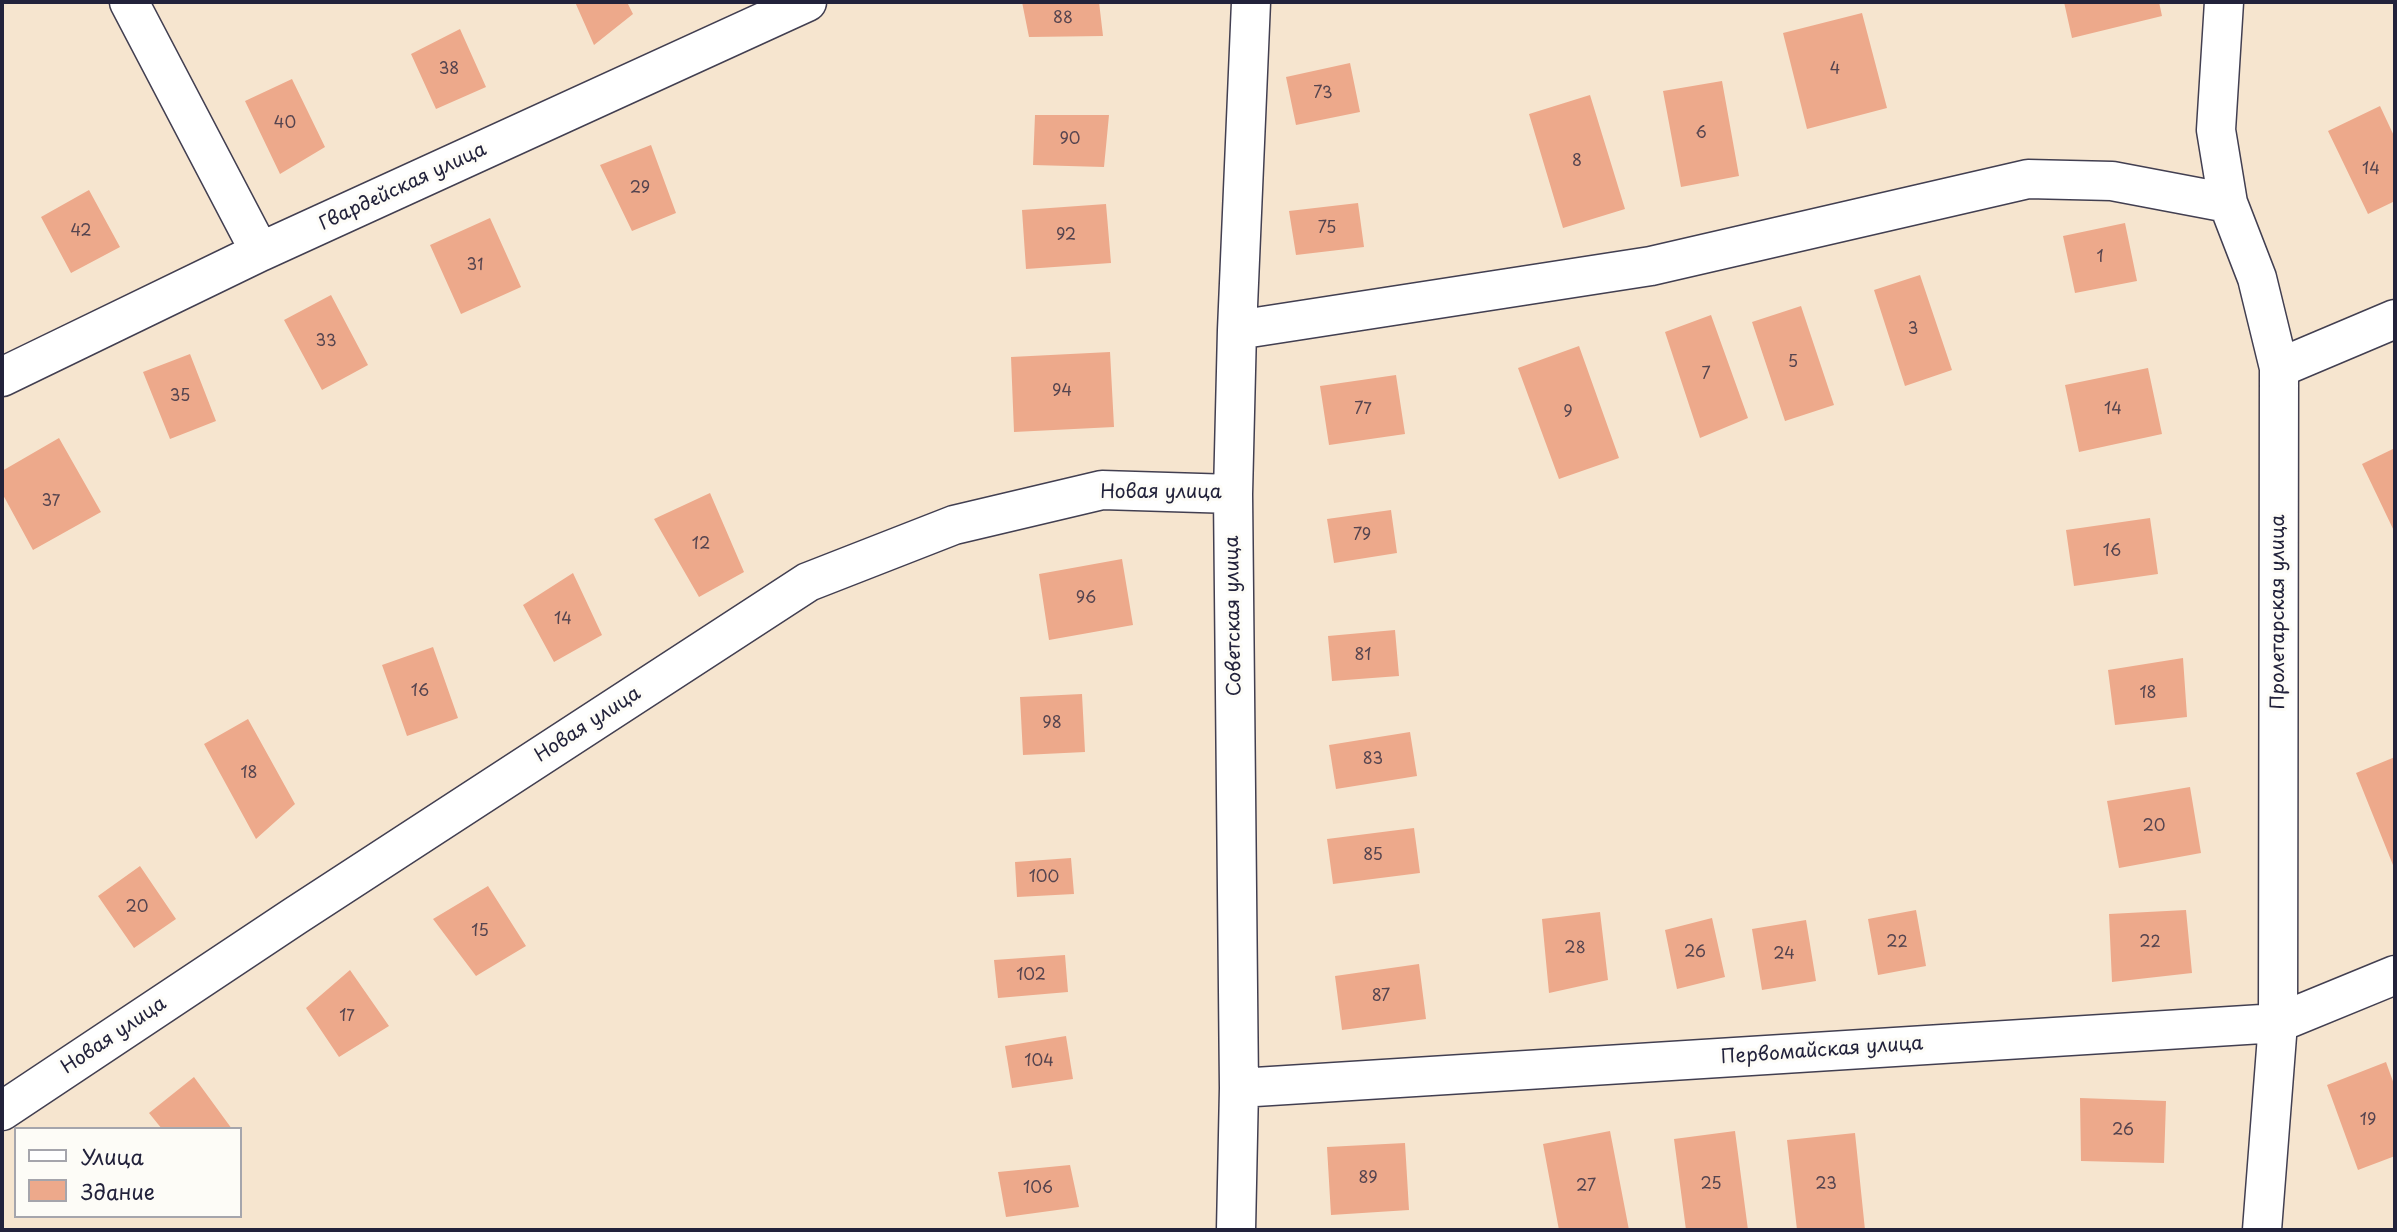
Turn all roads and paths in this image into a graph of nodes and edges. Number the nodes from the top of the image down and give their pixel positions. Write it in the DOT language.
graph roads {
  1 [pos="129,2"];
  2 [pos="807,2"];
  3 [pos="1251,2"];
  4 [pos="2224,2"];
  5 [pos="2228,203"];
  6 [pos="260,252"];
  7 [pos="2395,319"];
  8 [pos="1237,330"];
  9 [pos="2279,368"];
  10 [pos="2,377"];
  11 [pos="1233,494"];
  12 [pos="2395,975"];
  13 [pos="2278,1023"];
  14 [pos="1239,1088"];
  15 [pos="2,1111"];
  16 [pos="1236,1230"];
  17 [pos="2262,1230"];
  1 -- 6 [label="street"];
  2 -- 6 [label="street, Гвардейская улица"];
  3 -- 8 [label="street, Советская улица"];
  4 -- 5 [label="street, Пролетарская улица"];
  5 -- 8 [label="street"];
  5 -- 9 [label="street, Пролетарская улица"];
  6 -- 10 [label="street, Гвардейская улица"];
  7 -- 9 [label="street"];
  8 -- 11 [label="street, Советская улица"];
  9 -- 13 [label="street, Пролетарская улица"];
  11 -- 14 [label="street, Советская улица"];
  11 -- 15 [label="street, Новая улица"];
  12 -- 13 [label="street, Первомайская улица"];
  13 -- 14 [label="street, Первомайская улица"];
  13 -- 17 [label="street, Пролетарская улица"];
  14 -- 16 [label="street, Советская улица"];
}
